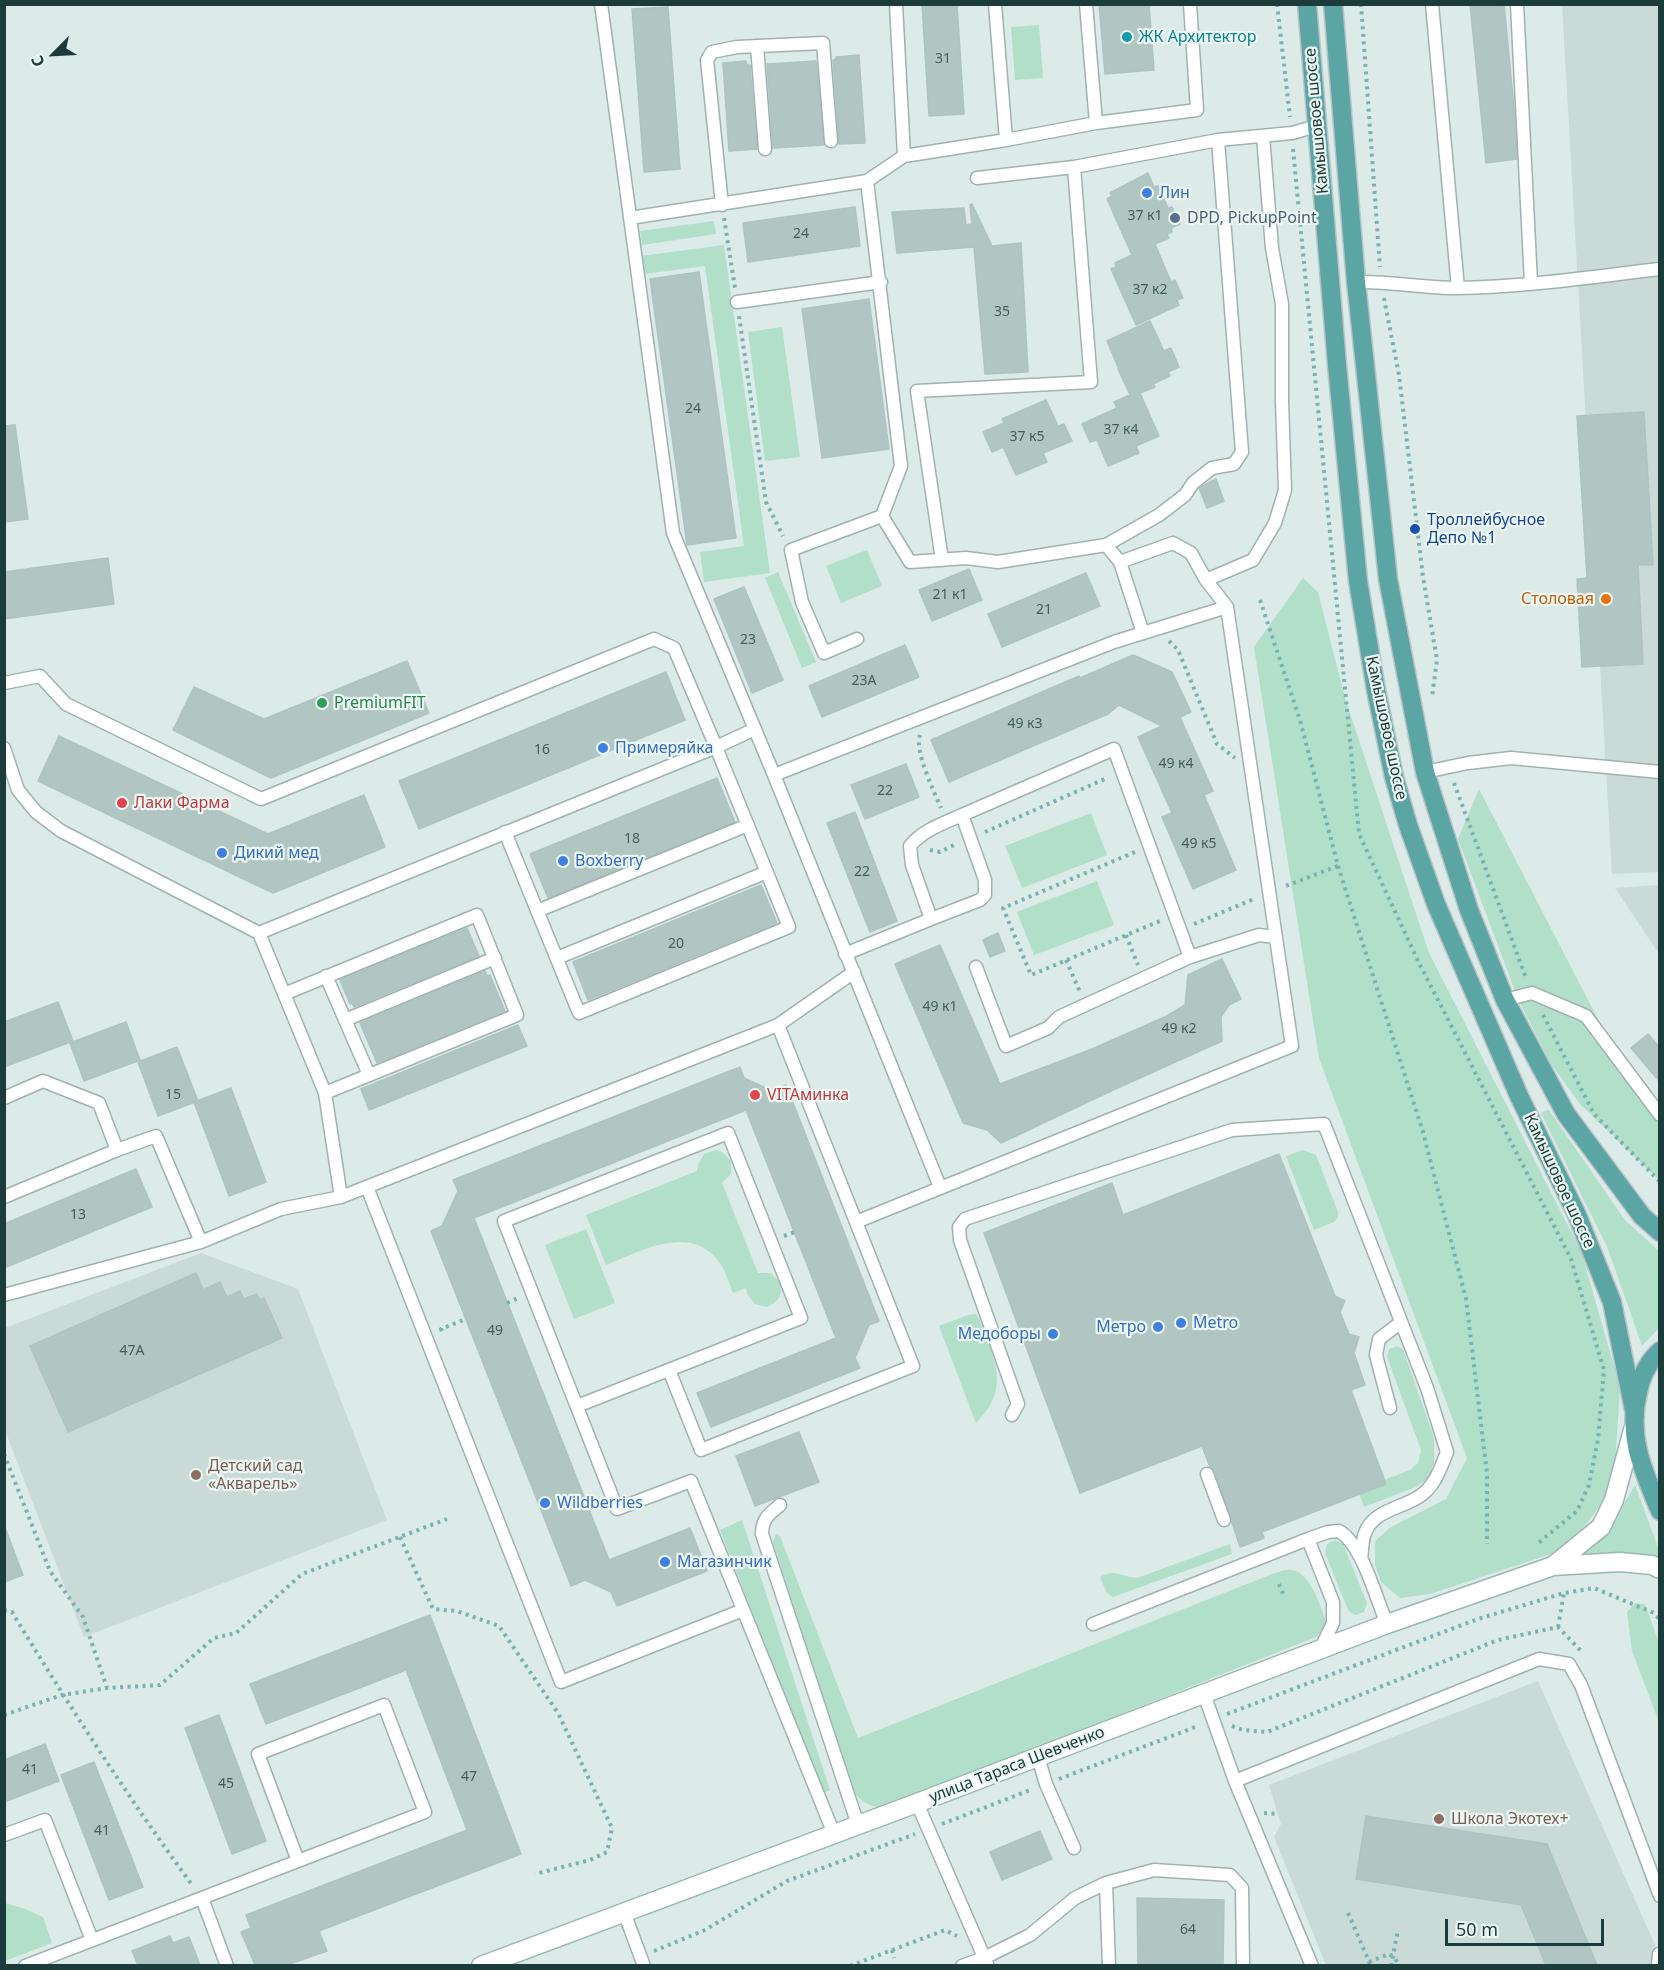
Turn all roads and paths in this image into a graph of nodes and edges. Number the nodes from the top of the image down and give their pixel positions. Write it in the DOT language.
graph roads {
  1 [pos="601,4"];
  2 [pos="896,4"];
  3 [pos="995,4"];
  4 [pos="1086,4"];
  5 [pos="1190,4"];
  6 [pos="1277,4"];
  7 [pos="1307,4"];
  8 [pos="1333,4"];
  9 [pos="1361,4"];
  10 [pos="1432,4"];
  11 [pos="1517,4"];
  12 [pos="757,46"];
  13 [pos="1096,123"];
  14 [pos="1317,126"];
  15 [pos="1292,133"];
  16 [pos="1263,136"];
  17 [pos="1006,140"];
  18 [pos="1218,140"];
  19 [pos="831,141"];
  20 [pos="765,149"];
  21 [pos="904,156"];
  22 [pos="1074,167"];
  23 [pos="977,178"];
  24 [pos="867,181"];
  25 [pos="722,205"];
  26 [pos="630,218"];
  27 [pos="1659,269"];
  28 [pos="1381,281"];
  29 [pos="881,282"];
  30 [pos="1356,282"];
  31 [pos="1531,283"];
  32 [pos="1458,288"];
  33 [pos="737,302"];
  34 [pos="882,516"];
  35 [pos="1106,545"];
  36 [pos="790,550"];
  37 [pos="942,560"];
  38 [pos="1120,562"];
  39 [pos="1206,580"];
  40 [pos="1260,600"];
  41 [pos="1227,607"];
  42 [pos="1143,633"];
  43 [pos="857,639"];
  44 [pos="1167,639"];
  45 [pos="4,683"];
  46 [pos="1431,706"];
  47 [pos="755,729"];
  48 [pos="922,731"];
  49 [pos="716,747"];
  50 [pos="4,748"];
  51 [pos="1251,767"];
  52 [pos="1449,769"];
  53 [pos="1122,772"];
  54 [pos="1425,772"];
  55 [pos="1659,772"];
  56 [pos="774,775"];
  57 [pos="962,815"];
  58 [pos="946,822"];
  59 [pos="748,825"];
  60 [pos="505,832"];
  61 [pos="970,838"];
  62 [pos="910,846"];
  63 [pos="1149,847"];
  64 [pos="1338,866"];
  65 [pos="767,872"];
  66 [pos="1269,892"];
  67 [pos="537,911"];
  68 [pos="1174,915"];
  69 [pos="931,919"];
  70 [pos="1180,930"];
  71 [pos="259,933"];
  72 [pos="1126,935"];
  73 [pos="1275,937"];
  74 [pos="845,954"];
  75 [pos="1190,957"];
  76 [pos="495,958"];
  77 [pos="557,958"];
  78 [pos="1066,960"];
  79 [pos="976,967"];
  80 [pos="854,972"];
  81 [pos="326,976"];
  82 [pos="1143,978"];
  83 [pos="1532,993"];
  84 [pos="284,994"];
  85 [pos="1505,1000"];
  86 [pos="1086,1005"];
  87 [pos="345,1020"];
  88 [pos="778,1025"];
  89 [pos="369,1075"];
  90 [pos="325,1093"];
  91 [pos="4,1098"];
  92 [pos="1659,1115"];
  93 [pos="117,1150"];
  94 [pos="1659,1182"];
  95 [pos="367,1187"];
  96 [pos="940,1187"];
  97 [pos="4,1197"];
  98 [pos="341,1197"];
  99 [pos="856,1222"];
  100 [pos="1659,1232"];
  101 [pos="201,1242"];
  102 [pos="4,1295"];
  103 [pos="1400,1323"];
  104 [pos="1659,1352"];
  105 [pos="669,1370"];
  106 [pos="577,1407"];
  107 [pos="1390,1408"];
  108 [pos="1634,1410"];
  109 [pos="1012,1415"];
  110 [pos="1634,1430"];
  111 [pos="4,1454"];
  112 [pos="1207,1474"];
  113 [pos="780,1505"];
  114 [pos="1659,1511"];
  115 [pos="447,1519"];
  116 [pos="1224,1520"];
  117 [pos="400,1537"];
  118 [pos="1308,1539"];
  119 [pos="1487,1544"];
  120 [pos="1537,1544"];
  121 [pos="1361,1559"];
  122 [pos="1553,1566"];
  123 [pos="1659,1569"];
  124 [pos="1279,1584"];
  125 [pos="1564,1593"];
  126 [pos="1284,1596"];
  127 [pos="4,1610"];
  128 [pos="743,1610"];
  129 [pos="1659,1620"];
  130 [pos="1093,1624"];
  131 [pos="1386,1624"];
  132 [pos="1558,1627"];
  133 [pos="1320,1650"];
  134 [pos="107,1688"];
  135 [pos="1204,1694"];
  136 [pos="62,1695"];
  137 [pos="4,1715"];
  138 [pos="1214,1720"];
  139 [pos="1038,1757"];
  140 [pos="1235,1781"];
  141 [pos="1046,1784"];
  142 [pos="917,1803"];
  143 [pos="858,1825"];
  144 [pos="928,1829"];
  145 [pos="834,1834"];
  146 [pos="4,1835"];
  147 [pos="1074,1848"];
  148 [pos="298,1861"];
  149 [pos="535,1874"];
  150 [pos="1106,1883"];
  151 [pos="1659,1896"];
  152 [pos="202,1898"];
  153 [pos="624,1912"];
  154 [pos="1348,1913"];
  155 [pos="1398,1930"];
  156 [pos="92,1940"];
  157 [pos="892,1950"];
  158 [pos="1659,1954"];
  159 [pos="1393,1955"];
  160 [pos="894,1958"];
  161 [pos="642,1961"];
  162 [pos="977,1963"];
  163 [pos="1370,1964"];
  164 [pos="25,1965"];
  165 [pos="227,1965"];
  166 [pos="482,1965"];
  167 [pos="850,1965"];
  168 [pos="1109,1965"];
  169 [pos="1243,1965"];
  170 [pos="1312,1965"];
  171 [pos="1391,1965"];
  172 [pos="1399,1965"];
  173 [pos="1658,1965"];
  1 -- 26 [label="lane"];
  2 -- 21 [label="lane"];
  3 -- 17 [label="lane"];
  4 -- 13 [label="lane"];
  5 -- 13 [label="lane"];
  6 -- 15 [label="path"];
  7 -- 14 [label="main road, Камышовое шоссе"];
  8 -- 30 [label="main road, Камышовое шоссе"];
  9 -- 28 [label="path"];
  10 -- 32 [label="lane"];
  11 -- 31 [label="lane"];
  12 -- 19 [label="lane"];
  12 -- 20 [label="lane"];
  12 -- 25 [label="lane"];
  13 -- 17 [label="lane"];
  14 -- 15 [label="lane"];
  14 -- 108 [label="main road, Камышовое шоссе"];
  15 -- 16 [label="lane"];
  15 -- 120 [label="path"];
  16 -- 18 [label="lane"];
  16 -- 39 [label="lane"];
  17 -- 21 [label="lane"];
  18 -- 22 [label="lane"];
  18 -- 35 [label="lane"];
  21 -- 24 [label="lane"];
  22 -- 23 [label="lane"];
  22 -- 37 [label="lane"];
  24 -- 25 [label="lane"];
  24 -- 29 [label="lane"];
  25 -- 26 [label="lane"];
  25 -- 33 [label="path"];
  26 -- 47 [label="lane"];
  27 -- 31 [label="lane"];
  28 -- 30 [label="lane"];
  28 -- 32 [label="lane"];
  28 -- 46 [label="path"];
  29 -- 33 [label="lane"];
  29 -- 34 [label="lane"];
  30 -- 54 [label="main road, Камышовое шоссе"];
  31 -- 32 [label="lane"];
  33 -- 36 [label="path"];
  34 -- 36 [label="lane"];
  34 -- 37 [label="lane"];
  35 -- 37 [label="lane"];
  35 -- 38 [label="lane"];
  36 -- 43 [label="lane"];
  38 -- 39 [label="lane"];
  38 -- 42 [label="lane"];
  39 -- 41 [label="lane"];
  40 -- 64 [label="path"];
  41 -- 42 [label="lane"];
  41 -- 51 [label="lane"];
  42 -- 56 [label="lane"];
  44 -- 51 [label="path"];
  45 -- 49 [label="lane"];
  47 -- 49 [label="lane"];
  47 -- 56 [label="lane"];
  48 -- 58 [label="path"];
  49 -- 59 [label="lane"];
  49 -- 60 [label="lane"];
  50 -- 71 [label="lane"];
  51 -- 66 [label="lane"];
  52 -- 54 [label="lane"];
  52 -- 55 [label="lane"];
  52 -- 83 [label="path"];
  53 -- 57 [label="lane"];
  53 -- 61 [label="path"];
  53 -- 63 [label="lane"];
  54 -- 85 [label="main road, Камышовое шоссе"];
  56 -- 74 [label="lane"];
  57 -- 58 [label="lane"];
  57 -- 61 [label="lane"];
  58 -- 62 [label="lane"];
  59 -- 65 [label="lane"];
  59 -- 67 [label="lane"];
  60 -- 67 [label="lane"];
  60 -- 71 [label="lane"];
  61 -- 62 [label="path"];
  61 -- 69 [label="lane"];
  62 -- 69 [label="lane"];
  63 -- 68 [label="lane"];
  63 -- 78 [label="path"];
  64 -- 66 [label="path"];
  64 -- 119 [label="path"];
  65 -- 77 [label="lane"];
  65 -- 77 [label="lane"];
  66 -- 70 [label="path"];
  66 -- 73 [label="lane"];
  67 -- 77 [label="lane"];
  68 -- 70 [label="lane"];
  68 -- 72 [label="path"];
  69 -- 74 [label="lane"];
  70 -- 75 [label="lane"];
  71 -- 84 [label="lane"];
  72 -- 78 [label="path"];
  72 -- 82 [label="path"];
  73 -- 75 [label="lane"];
  73 -- 96 [label="lane"];
  74 -- 80 [label="lane"];
  75 -- 82 [label="lane"];
  76 -- 81 [label="lane"];
  76 -- 87 [label="lane"];
  76 -- 89 [label="lane"];
  78 -- 86 [label="path"];
  79 -- 86 [label="lane"];
  80 -- 88 [label="lane"];
  80 -- 96 [label="lane"];
  81 -- 84 [label="lane"];
  81 -- 87 [label="lane"];
  82 -- 86 [label="lane"];
  83 -- 85 [label="lane"];
  83 -- 92 [label="lane"];
  83 -- 94 [label="path"];
  84 -- 90 [label="lane"];
  85 -- 100 [label="main road, Камышовое шоссе"];
  87 -- 89 [label="lane"];
  88 -- 95 [label="lane"];
  88 -- 99 [label="lane"];
  89 -- 90 [label="lane"];
  90 -- 98 [label="lane"];
  91 -- 93 [label="lane"];
  93 -- 97 [label="lane"];
  93 -- 101 [label="lane"];
  95 -- 98 [label="lane"];
  95 -- 128 [label="lane"];
  96 -- 99 [label="lane"];
  98 -- 101 [label="lane"];
  99 -- 105 [label="lane"];
  101 -- 102 [label="lane"];
  103 -- 107 [label="lane"];
  103 -- 109 [label="lane"];
  103 -- 121 [label="lane"];
  104 -- 108 [label="main road, Камышовое шоссе"];
  105 -- 106 [label="lane"];
  105 -- 106 [label="lane"];
  106 -- 128 [label="lane"];
  108 -- 110 [label="main road, Камышовое шоссе"];
  110 -- 114 [label="main road, Камышовое шоссе"];
  110 -- 122 [label="main road, улица Тараса Шевченко"];
  111 -- 134 [label="path"];
  112 -- 116 [label="lane"];
  113 -- 143 [label="lane"];
  115 -- 117 [label="path"];
  117 -- 134 [label="path"];
  117 -- 149 [label="path"];
  118 -- 121 [label="lane"];
  118 -- 130 [label="lane"];
  118 -- 133 [label="lane"];
  121 -- 131 [label="lane"];
  122 -- 123 [label="main road, улица Тараса Шевченко"];
  122 -- 131 [label="main road, улица Тараса Шевченко"];
  124 -- 126 [label="path"];
  125 -- 129 [label="path"];
  125 -- 132 [label="path"];
  125 -- 138 [label="path"];
  127 -- 136 [label="path"];
  128 -- 145 [label="lane"];
  131 -- 133 [label="main road, улица Тараса Шевченко"];
  133 -- 135 [label="main road, улица Тараса Шевченко"];
  134 -- 136 [label="path"];
  135 -- 138 [label="lane"];
  135 -- 139 [label="main road, улица Тараса Шевченко"];
  136 -- 137 [label="path"];
  136 -- 152 [label="path"];
  138 -- 140 [label="lane"];
  138 -- 141 [label="path"];
  139 -- 141 [label="lane"];
  139 -- 142 [label="main road, улица Тараса Шевченко"];
  140 -- 151 [label="lane"];
  140 -- 170 [label="lane"];
  141 -- 144 [label="path"];
  141 -- 147 [label="lane"];
  142 -- 143 [label="main road, улица Тараса Шевченко"];
  142 -- 144 [label="lane"];
  143 -- 145 [label="main road, улица Тараса Шевченко"];
  144 -- 161 [label="path"];
  144 -- 162 [label="lane"];
  145 -- 153 [label="main road, улица Тараса Шевченко"];
  146 -- 156 [label="lane"];
  148 -- 148 [label="lane"];
  148 -- 152 [label="lane"];
  150 -- 162 [label="lane"];
  150 -- 168 [label="lane"];
  150 -- 169 [label="lane"];
  152 -- 156 [label="lane"];
  152 -- 165 [label="lane"];
  153 -- 161 [label="lane"];
  153 -- 166 [label="main road, улица Тараса Шевченко"];
  154 -- 163 [label="path"];
  155 -- 159 [label="path"];
  156 -- 164 [label="lane"];
  157 -- 160 [label="path"];
  157 -- 162 [label="path"];
  157 -- 167 [label="path"];
  158 -- 173 [label="lane"];
  159 -- 163 [label="path"];
  159 -- 171 [label="path"];
  159 -- 172 [label="path"];
}
